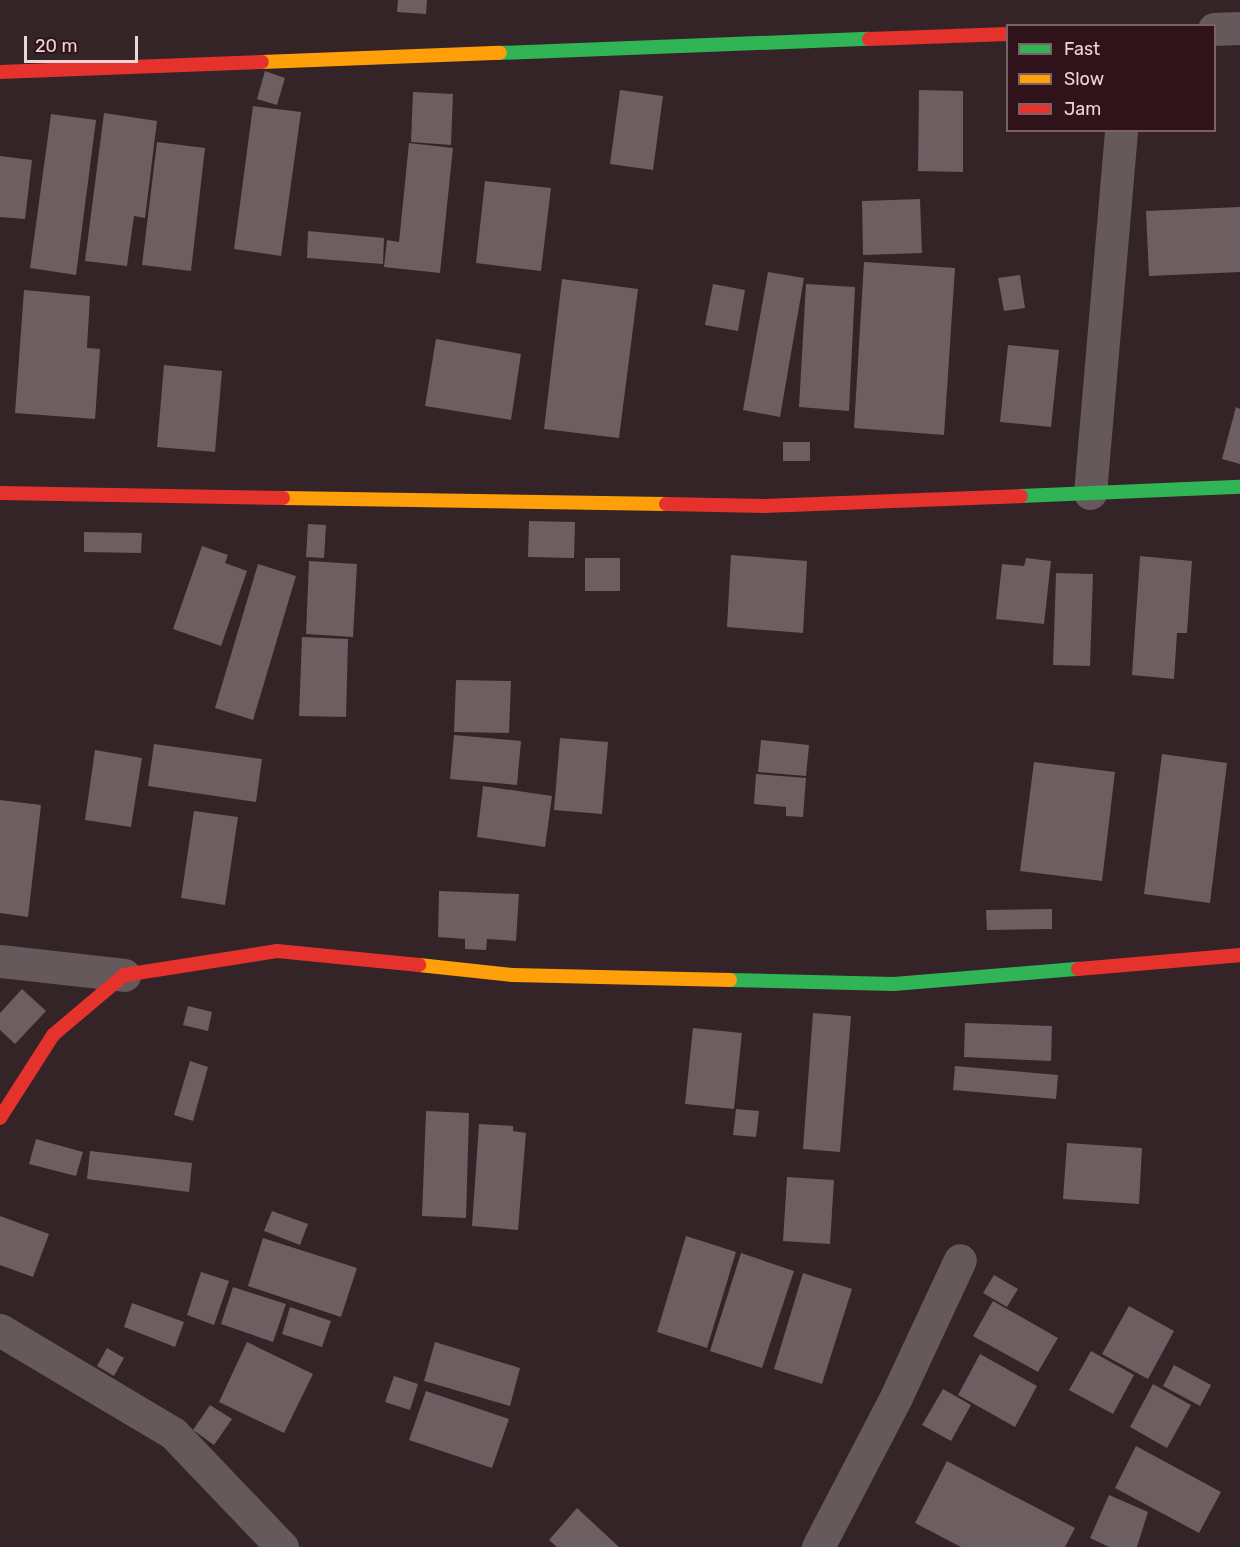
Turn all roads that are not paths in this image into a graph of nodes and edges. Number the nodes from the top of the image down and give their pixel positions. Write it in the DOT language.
graph roads {
  1 [pos="1240,28"];
  2 [pos="1216,29"];
  3 [pos="1006,34"];
  4 [pos="0,72"];
  5 [pos="1120,132"];
  6 [pos="1240,487"];
  7 [pos="0,493"];
  8 [pos="1089,493"];
  9 [pos="1240,955"];
  10 [pos="0,961"];
  11 [pos="124,975"];
  12 [pos="0,1118"];
  13 [pos="960,1260"];
  14 [pos="0,1330"];
  15 [pos="282,1547"];
  16 [pos="818,1547"];
  1 -- 2 [label="street"];
  3 -- 4 [label="street"];
  5 -- 8 [label="street"];
  6 -- 8 [label="street"];
  7 -- 8 [label="street"];
  9 -- 11 [label="street"];
  10 -- 11 [label="street"];
  11 -- 12 [label="street"];
  13 -- 16 [label="street"];
  14 -- 15 [label="street"];
}
